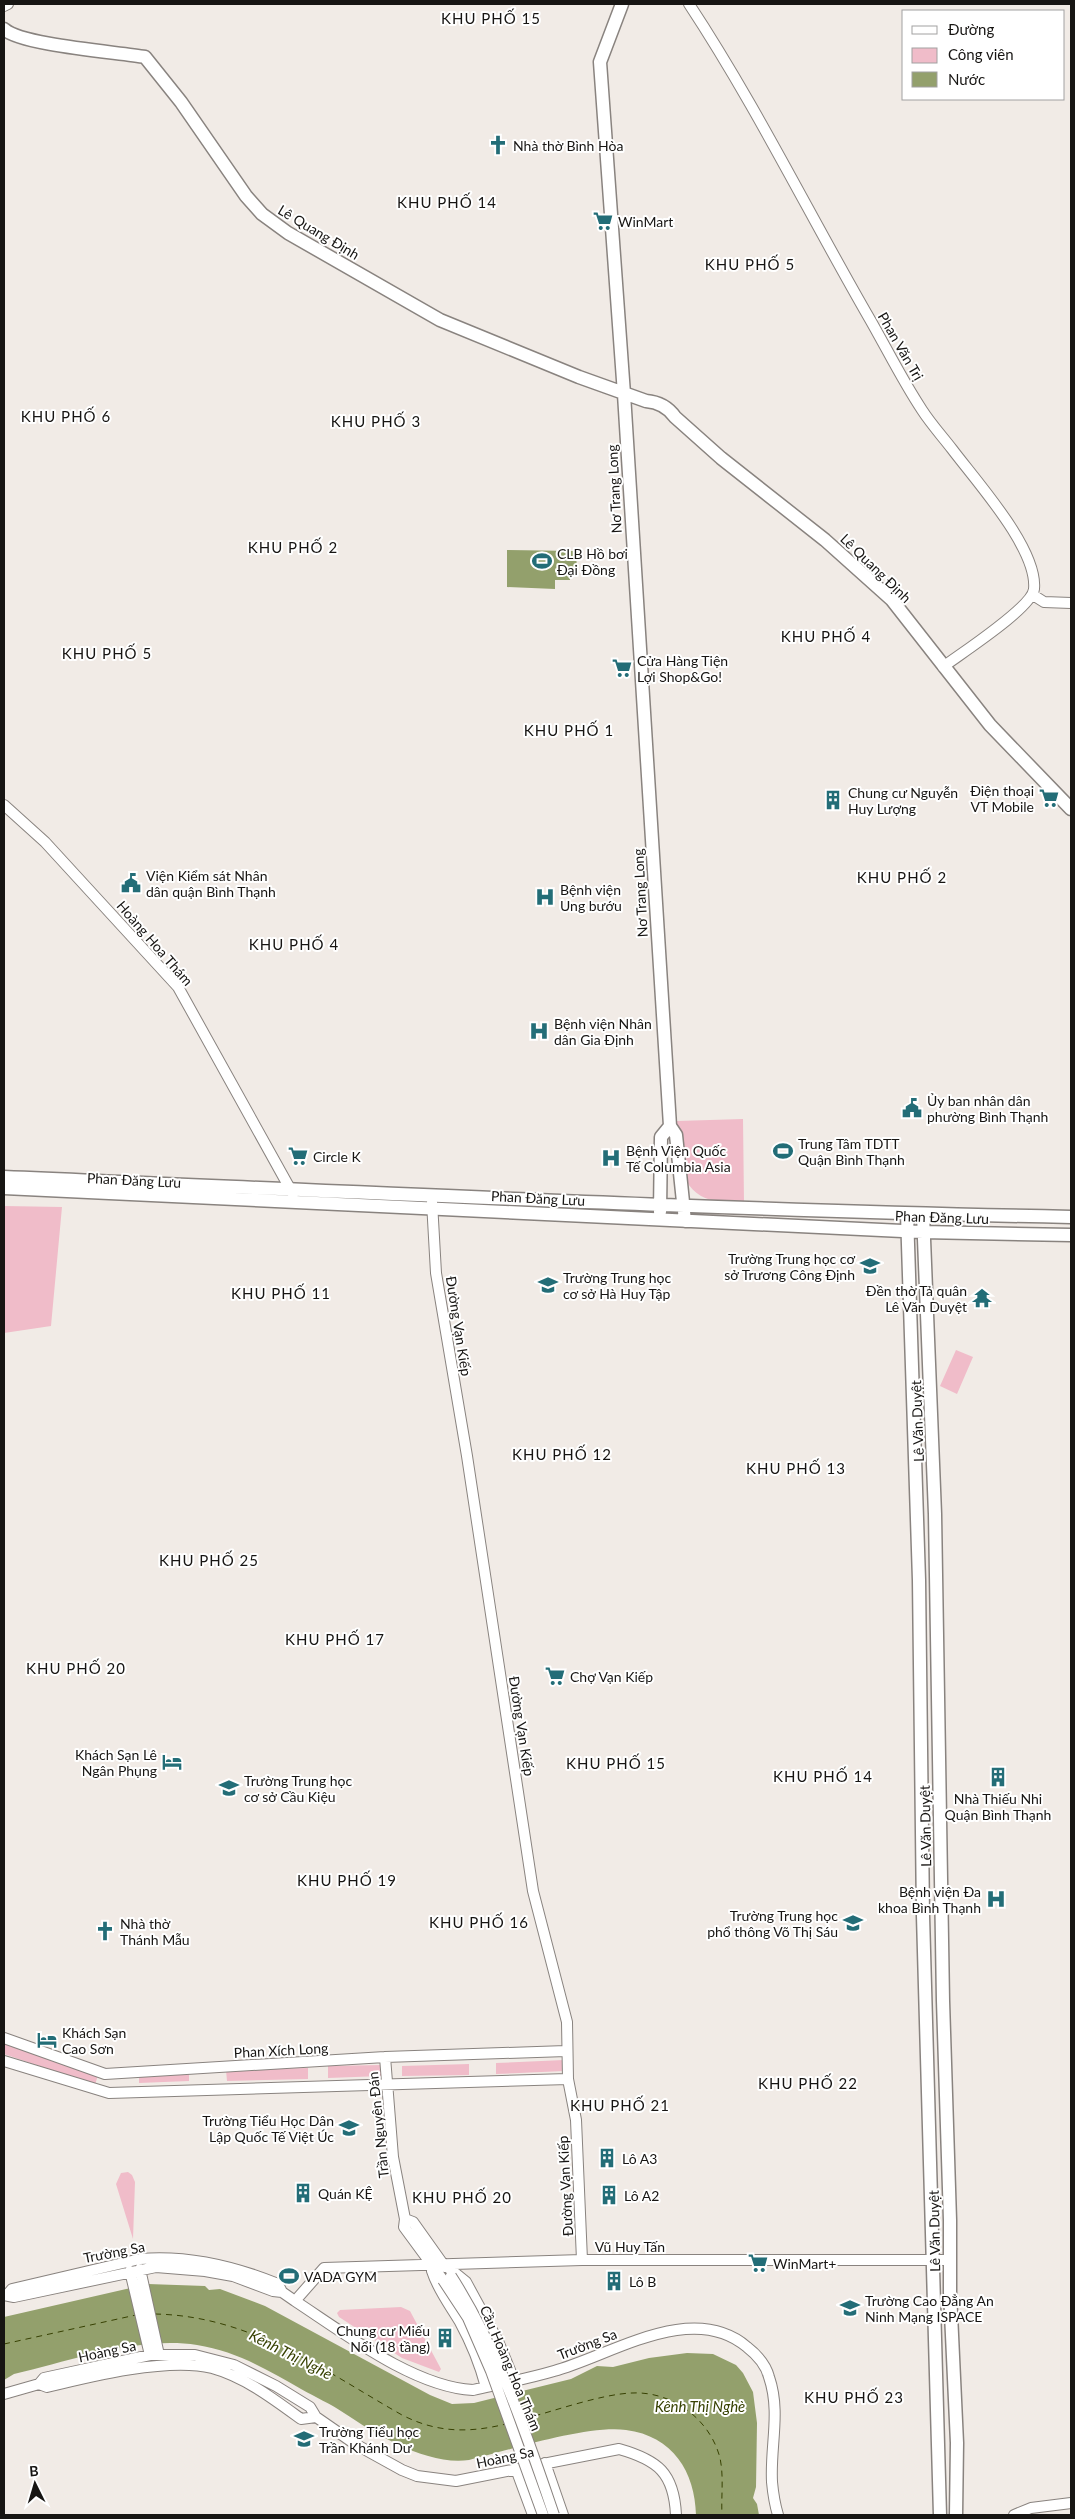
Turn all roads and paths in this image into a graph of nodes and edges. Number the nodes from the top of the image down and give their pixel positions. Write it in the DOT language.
graph roads {
  1 [pos="8,4"];
  2 [pos="622,4"];
  3 [pos="689,4"];
  4 [pos="4,6"];
  5 [pos="4,30"];
  6 [pos="624,394"];
  7 [pos="1033,595"];
  8 [pos="1071,603"];
  9 [pos="942,667"];
  10 [pos="4,805"];
  11 [pos="1071,809"];
  12 [pos="670,1126"];
  13 [pos="4,1177"];
  14 [pos="4,1188"];
  15 [pos="432,1195"];
  16 [pos="293,1196"];
  17 [pos="546,1200"];
  18 [pos="660,1203"];
  19 [pos="683,1204"];
  20 [pos="432,1208"];
  21 [pos="545,1213"];
  22 [pos="907,1214"];
  23 [pos="923,1214"];
  24 [pos="1071,1217"];
  25 [pos="660,1220"];
  26 [pos="685,1221"];
  27 [pos="907,1231"];
  28 [pos="923,1232"];
  29 [pos="1071,1234"];
  30 [pos="932,1425"];
  31 [pos="915,1426"];
  32 [pos="923,1916"];
  33 [pos="942,1916"];
  34 [pos="4,2038"];
  35 [pos="566,2052"];
  36 [pos="385,2057"];
  37 [pos="4,2061"];
  38 [pos="568,2079"];
  39 [pos="386,2086"];
  40 [pos="947,2116"];
  41 [pos="929,2117"];
  42 [pos="405,2219"];
  43 [pos="582,2260"];
  44 [pos="933,2260"];
  45 [pos="950,2260"];
  46 [pos="444,2264"];
  47 [pos="431,2265"];
  48 [pos="135,2270"];
  49 [pos="447,2278"];
  50 [pos="282,2292"];
  51 [pos="6,2295"];
  52 [pos="295,2301"];
  53 [pos="155,2355"];
  54 [pos="514,2380"];
  55 [pos="39,2384"];
  56 [pos="486,2387"];
  57 [pos="4,2394"];
  58 [pos="316,2417"];
  59 [pos="545,2463"];
  60 [pos="516,2470"];
  61 [pos="1071,2502"];
  62 [pos="533,2515"];
  63 [pos="543,2515"];
  64 [pos="554,2515"];
  65 [pos="563,2515"];
  66 [pos="676,2515"];
  67 [pos="778,2515"];
  68 [pos="940,2515"];
  69 [pos="956,2515"];
  70 [pos="1014,2515"];
  1 -- 4 [label="street"];
  2 -- 6 [label="main road, Nơ Trang Long"];
  3 -- 7 [label="street, Phan Văn Trị"];
  5 -- 6 [label="main road, Lê Quang Định"];
  6 -- 9 [label="main road, Lê Quang Định"];
  6 -- 12 [label="main road, Nơ Trang Long"];
  7 -- 8 [label="street"];
  7 -- 9 [label="street"];
  9 -- 11 [label="main road, Lê Quang Định"];
  10 -- 16 [label="street, Hoàng Hoa Thám"];
  12 -- 18 [label="main road, Nơ Trang Long"];
  12 -- 19 [label="main road, Nơ Trang Long"];
  13 -- 16 [label="main road, Phan Đăng Lưu"];
  14 -- 16 [label="main road, Phan Đăng Lưu"];
  15 -- 16 [label="main road, Phan Đăng Lưu"];
  15 -- 17 [label="main road, Phan Đăng Lưu"];
  15 -- 20 [label="street, Đường Vạn Kiếp"];
  16 -- 20 [label="main road, Phan Đăng Lưu"];
  17 -- 18 [label="main road, Phan Đăng Lưu"];
  17 -- 21 [label="main road"];
  18 -- 19 [label="main road, Phan Đăng Lưu"];
  18 -- 25 [label="main road, Nơ Trang Long"];
  19 -- 22 [label="main road, Phan Đăng Lưu"];
  19 -- 26 [label="main road, Nơ Trang Long"];
  20 -- 21 [label="main road, Phan Đăng Lưu"];
  20 -- 35 [label="street, Đường Vạn Kiếp"];
  21 -- 25 [label="main road, Phan Đăng Lưu"];
  22 -- 23 [label="main road, Phan Đăng Lưu"];
  22 -- 27 [label="main road, Lê Văn Duyệt"];
  23 -- 24 [label="main road, Phan Đăng Lưu"];
  23 -- 28 [label="main road, Lê Văn Duyệt"];
  25 -- 26 [label="main road, Phan Đăng Lưu"];
  26 -- 27 [label="main road, Phan Đăng Lưu"];
  27 -- 28 [label="main road, Phan Đăng Lưu"];
  27 -- 31 [label="main road, Lê Văn Duyệt"];
  28 -- 29 [label="main road, Phan Đăng Lưu"];
  28 -- 30 [label="main road, Lê Văn Duyệt"];
  30 -- 31 [label="main road"];
  30 -- 33 [label="main road, Lê Văn Duyệt"];
  31 -- 32 [label="main road, Lê Văn Duyệt"];
  32 -- 33 [label="main road"];
  32 -- 41 [label="main road, Lê Văn Duyệt"];
  33 -- 40 [label="main road, Lê Văn Duyệt"];
  34 -- 36 [label="street, Phan Xích Long"];
  35 -- 36 [label="street, Phan Xích Long"];
  35 -- 38 [label="street, Đường Vạn Kiếp"];
  36 -- 39 [label="street, Trần Nguyên Đán"];
  37 -- 39 [label="street"];
  38 -- 39 [label="street"];
  38 -- 43 [label="street, Đường Vạn Kiếp"];
  39 -- 42 [label="street, Trần Nguyên Đán"];
  40 -- 41 [label="main road"];
  40 -- 45 [label="main road, Lê Văn Duyệt"];
  41 -- 44 [label="main road, Lê Văn Duyệt"];
  42 -- 46 [label="street"];
  42 -- 47 [label="street, Trần Nguyên Đán"];
  43 -- 44 [label="street, Vũ Huy Tấn"];
  43 -- 46 [label="street, Vũ Huy Tấn"];
  44 -- 45 [label="street, Vũ Huy Tấn"];
  44 -- 68 [label="main road, Lê Văn Duyệt"];
  45 -- 69 [label="main road, Lê Văn Duyệt"];
  46 -- 47 [label="street, Vũ Huy Tấn"];
  46 -- 49 [label="street, Cầu Hoàng Hoa Thám"];
  46 -- 54 [label="street"];
  47 -- 49 [label="street, Cầu Hoàng Hoa Thám"];
  47 -- 52 [label="street, Vũ Huy Tấn"];
  47 -- 56 [label="street"];
  48 -- 50 [label="street, Trường Sa"];
  48 -- 51 [label="street, Trường Sa"];
  48 -- 53 [label="street"];
  49 -- 63 [label="street, Cầu Hoàng Hoa Thám, bridge"];
  49 -- 64 [label="street, Cầu Hoàng Hoa Thám, bridge"];
  50 -- 51 [label="street, Trường Sa"];
  50 -- 52 [label="street, Trường Sa"];
  52 -- 56 [label="street, Trường Sa"];
  53 -- 55 [label="street, Hoàng Sa"];
  53 -- 58 [label="street, Hoàng Sa"];
  54 -- 56 [label="street, Trường Sa"];
  54 -- 67 [label="street, Trường Sa"];
  55 -- 57 [label="street, Hoàng Sa"];
  55 -- 58 [label="street, Hoàng Sa"];
  58 -- 60 [label="street, Hoàng Sa"];
  59 -- 60 [label="street, Hoàng Sa"];
  59 -- 65 [label="street"];
  59 -- 66 [label="street, Hoàng Sa"];
  60 -- 62 [label="street"];
  61 -- 70 [label="street"];
}
